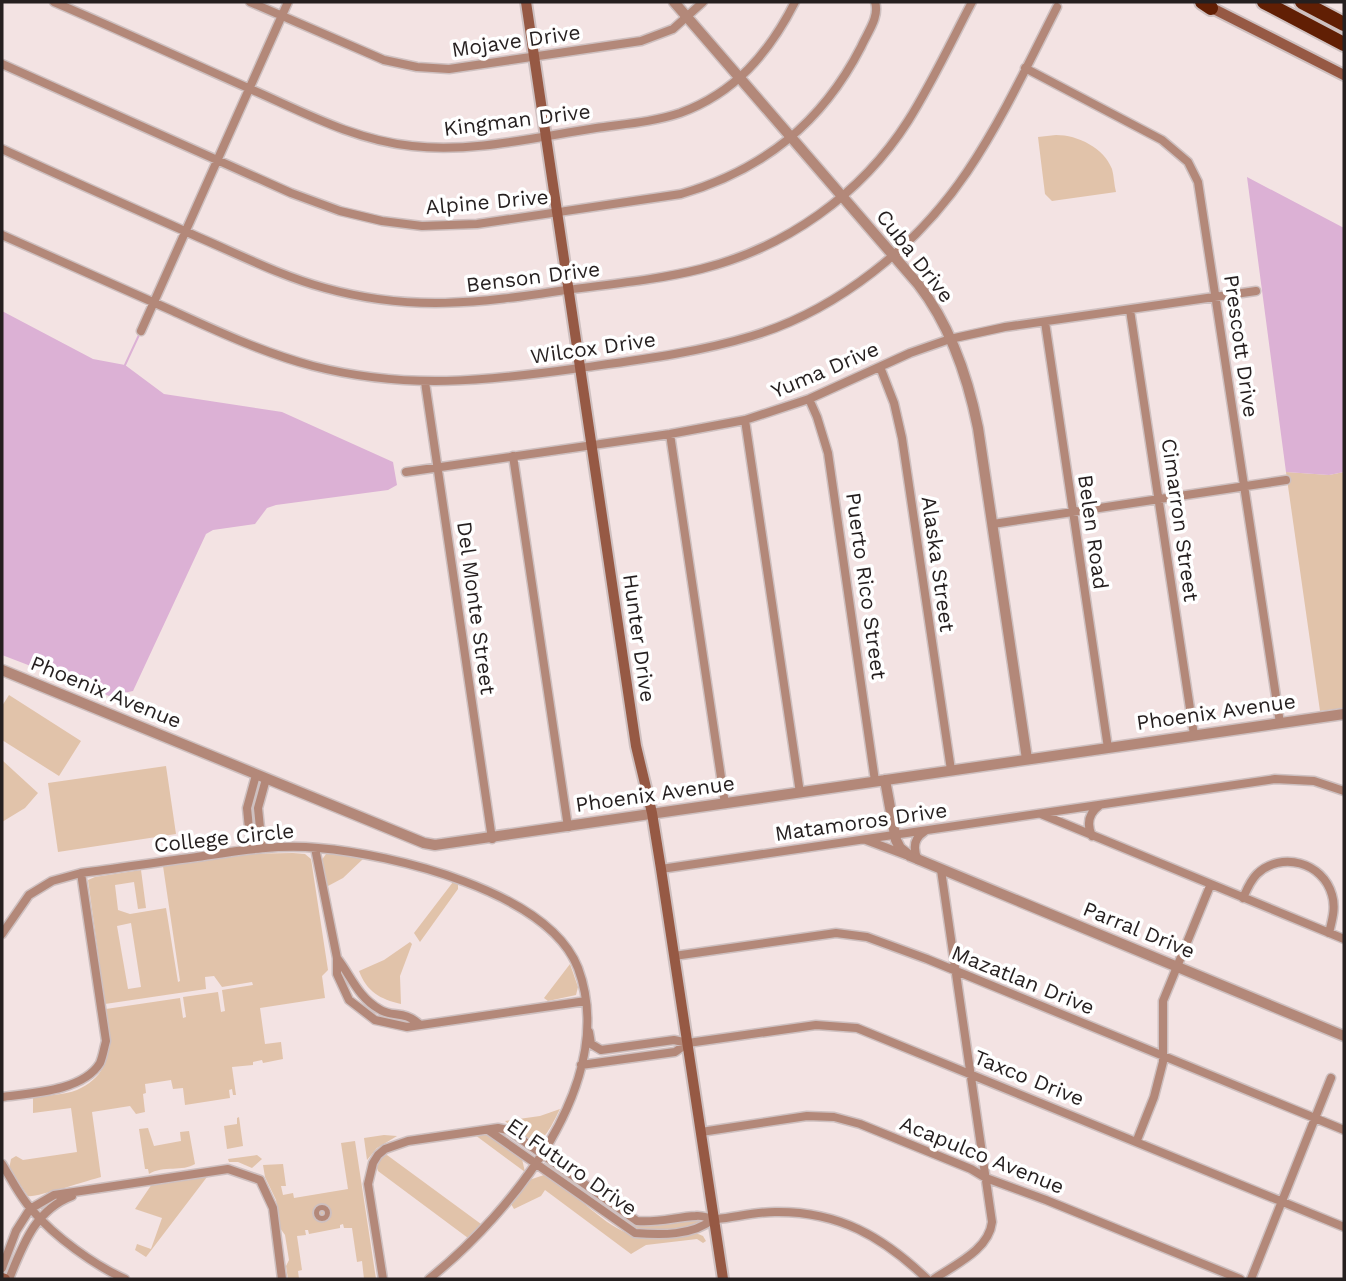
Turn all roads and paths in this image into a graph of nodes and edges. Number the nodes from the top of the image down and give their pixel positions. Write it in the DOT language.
graph roads {
  1 [pos="54,2"];
  2 [pos="250,2"];
  3 [pos="288,2"];
  4 [pos="526,2"];
  5 [pos="674,2"];
  6 [pos="703,2"];
  7 [pos="795,2"];
  8 [pos="972,2"];
  9 [pos="1264,2"];
  10 [pos="1302,2"];
  11 [pos="1204,4"];
  12 [pos="876,5"];
  13 [pos="1057,7"];
  14 [pos="282,17"];
  15 [pos="688,17"];
  16 [pos="1344,24"];
  17 [pos="1344,44"];
  18 [pos="534,57"];
  19 [pos="2,64"];
  20 [pos="1025,68"];
  21 [pos="1344,75"];
  22 [pos="740,77"];
  23 [pos="249,88"];
  24 [pos="546,135"];
  25 [pos="791,138"];
  26 [pos="2,149"];
  27 [pos="217,160"];
  28 [pos="842,196"];
  29 [pos="558,214"];
  30 [pos="185,231"];
  31 [pos="2,235"];
  32 [pos="894,254"];
  33 [pos="569,290"];
  34 [pos="1256,291"];
  35 [pos="1217,297"];
  36 [pos="154,303"];
  37 [pos="1130,310"];
  38 [pos="1045,322"];
  39 [pos="141,331"];
  40 [pos="950,339"];
  41 [pos="880,367"];
  42 [pos="580,368"];
  43 [pos="425,382"];
  44 [pos="809,399"];
  45 [pos="745,420"];
  46 [pos="670,434"];
  47 [pos="592,444"];
  48 [pos="513,456"];
  49 [pos="438,468"];
  50 [pos="405,472"];
  51 [pos="1286,480"];
  52 [pos="1244,486"];
  53 [pos="1159,499"];
  54 [pos="1072,512"];
  55 [pos="993,524"];
  56 [pos="2,670"];
  57 [pos="1344,714"];
  58 [pos="1280,723"];
  59 [pos="1194,735"];
  60 [pos="1108,748"];
  61 [pos="1027,759"];
  62 [pos="951,770"];
  63 [pos="261,777"];
  64 [pos="880,781"];
  65 [pos="1344,791"];
  66 [pos="800,793"];
  67 [pos="725,804"];
  68 [pos="1100,805"];
  69 [pos="1066,810"];
  70 [pos="652,813"];
  71 [pos="1038,813"];
  72 [pos="568,827"];
  73 [pos="929,830"];
  74 [pos="1079,831"];
  75 [pos="1092,835"];
  76 [pos="894,836"];
  77 [pos="492,839"];
  78 [pos="863,839"];
  79 [pos="262,848"];
  80 [pos="316,848"];
  81 [pos="251,849"];
  82 [pos="914,858"];
  83 [pos="662,869"];
  84 [pos="941,870"];
  85 [pos="81,873"];
  86 [pos="1210,886"];
  87 [pos="1243,898"];
  88 [pos="1329,933"];
  89 [pos="2,934"];
  90 [pos="1344,939"];
  91 [pos="674,956"];
  92 [pos="1178,967"];
  93 [pos="955,972"];
  94 [pos="586,1001"];
  95 [pos="588,1023"];
  96 [pos="1344,1035"];
  97 [pos="688,1044"];
  98 [pos="609,1050"];
  99 [pos="1164,1056"];
  100 [pos="582,1061"];
  101 [pos="970,1072"];
  102 [pos="1331,1078"];
  103 [pos="2,1097"];
  104 [pos="1316,1120"];
  105 [pos="488,1130"];
  106 [pos="1344,1130"];
  107 [pos="701,1132"];
  108 [pos="1137,1140"];
  109 [pos="543,1153"];
  110 [pos="2,1164"];
  111 [pos="536,1164"];
  112 [pos="986,1178"];
  113 [pos="88,1190"];
  114 [pos="1282,1201"];
  115 [pos="30,1209"];
  116 [pos="39,1218"];
  117 [pos="713,1219"];
  118 [pos="1344,1227"];
  119 [pos="51,1228"];
  120 [pos="26,1237"];
  121 [pos="2,1268"];
  122 [pos="5,1279"];
  123 [pos="125,1279"];
  124 [pos="282,1279"];
  125 [pos="383,1279"];
  126 [pos="429,1279"];
  127 [pos="723,1279"];
  128 [pos="927,1279"];
  129 [pos="934,1279"];
  130 [pos="1240,1279"];
  131 [pos="1251,1279"];
  1 -- 23 [label="street, Kingman Drive"];
  2 -- 14 [label="street, Mojave Drive"];
  3 -- 14 [label="street"];
  4 -- 18 [label="main road, Hunter Drive"];
  5 -- 15 [label="street, Cuba Drive"];
  6 -- 15 [label="street, Mojave Drive"];
  7 -- 22 [label="street, Kingman Drive"];
  8 -- 28 [label="street, Benson Drive"];
  9 -- 17 [label="highway"];
  10 -- 16 [label="highway"];
  11 -- 21 [label="main road"];
  12 -- 25 [label="street, Alpine Drive"];
  13 -- 20 [label="street, Wilcox Drive"];
  14 -- 18 [label="street, Mojave Drive"];
  14 -- 23 [label="street"];
  15 -- 18 [label="street, Mojave Drive"];
  15 -- 22 [label="street, Cuba Drive"];
  18 -- 24 [label="main road, Hunter Drive"];
  19 -- 27 [label="street, Alpine Drive"];
  20 -- 32 [label="street, Wilcox Drive"];
  20 -- 35 [label="street, Prescott Drive"];
  22 -- 24 [label="street, Kingman Drive"];
  22 -- 25 [label="street, Cuba Drive"];
  23 -- 24 [label="street, Kingman Drive"];
  23 -- 27 [label="street"];
  24 -- 29 [label="main road, Hunter Drive"];
  25 -- 28 [label="street, Cuba Drive"];
  25 -- 29 [label="street, Alpine Drive"];
  26 -- 30 [label="street, Benson Drive"];
  27 -- 29 [label="street, Alpine Drive"];
  27 -- 30 [label="street"];
  28 -- 32 [label="street, Cuba Drive"];
  28 -- 33 [label="street, Benson Drive"];
  29 -- 33 [label="main road, Hunter Drive"];
  30 -- 33 [label="street, Benson Drive"];
  30 -- 36 [label="street"];
  31 -- 36 [label="street, Wilcox Drive"];
  32 -- 40 [label="street, Cuba Drive"];
  32 -- 42 [label="street, Wilcox Drive"];
  33 -- 42 [label="main road, Hunter Drive"];
  34 -- 35 [label="street, Yuma Drive"];
  35 -- 37 [label="street, Yuma Drive"];
  35 -- 52 [label="street, Prescott Drive"];
  36 -- 39 [label="street"];
  36 -- 43 [label="street, Wilcox Drive"];
  37 -- 38 [label="street, Yuma Drive"];
  37 -- 53 [label="street, Cimarron Street"];
  38 -- 40 [label="street, Yuma Drive"];
  38 -- 54 [label="street, Belen Road"];
  40 -- 41 [label="street, Yuma Drive"];
  40 -- 55 [label="street, Cuba Drive"];
  41 -- 44 [label="street, Yuma Drive"];
  41 -- 62 [label="street, Alaska Street"];
  42 -- 43 [label="street, Wilcox Drive"];
  42 -- 47 [label="main road, Hunter Drive"];
  43 -- 49 [label="street, Del Monte Street"];
  44 -- 45 [label="street, Yuma Drive"];
  44 -- 64 [label="street, Puerto Rico Street"];
  45 -- 46 [label="street, Yuma Drive"];
  45 -- 66 [label="street"];
  46 -- 47 [label="street, Yuma Drive"];
  46 -- 67 [label="street"];
  47 -- 48 [label="street, Yuma Drive"];
  47 -- 70 [label="main road, Hunter Drive"];
  48 -- 49 [label="street, Yuma Drive"];
  48 -- 72 [label="street"];
  49 -- 50 [label="street, Yuma Drive"];
  49 -- 77 [label="street, Del Monte Street"];
  51 -- 52 [label="street"];
  52 -- 53 [label="street"];
  52 -- 58 [label="street, Prescott Drive"];
  53 -- 54 [label="street"];
  53 -- 59 [label="street, Cimarron Street"];
  54 -- 55 [label="street"];
  54 -- 60 [label="street, Belen Road"];
  55 -- 61 [label="street, Cuba Drive"];
  56 -- 63 [label="street, Phoenix Avenue"];
  57 -- 58 [label="street, Phoenix Avenue"];
  58 -- 59 [label="street, Phoenix Avenue"];
  59 -- 60 [label="street, Phoenix Avenue"];
  60 -- 61 [label="street, Phoenix Avenue"];
  61 -- 62 [label="street, Phoenix Avenue"];
  62 -- 64 [label="street, Phoenix Avenue"];
  63 -- 77 [label="street, Phoenix Avenue"];
  63 -- 79 [label="street"];
  63 -- 81 [label="street"];
  64 -- 66 [label="street, Phoenix Avenue"];
  64 -- 76 [label="street, Puerto Rico Street"];
  65 -- 68 [label="street, Matamoros Drive"];
  66 -- 67 [label="street, Phoenix Avenue"];
  67 -- 70 [label="street, Phoenix Avenue"];
  68 -- 69 [label="street, Matamoros Drive"];
  68 -- 75 [label="street"];
  69 -- 71 [label="street, Matamoros Drive"];
  69 -- 74 [label="street"];
  70 -- 72 [label="street, Phoenix Avenue"];
  70 -- 83 [label="main road, Hunter Drive"];
  71 -- 73 [label="street, Matamoros Drive"];
  71 -- 74 [label="street"];
  72 -- 77 [label="street, Phoenix Avenue"];
  73 -- 76 [label="street, Matamoros Drive"];
  73 -- 82 [label="street"];
  74 -- 75 [label="street"];
  75 -- 86 [label="street"];
  76 -- 78 [label="street, Matamoros Drive"];
  76 -- 82 [label="street, Parral Drive"];
  78 -- 82 [label="street, Parral Drive"];
  78 -- 83 [label="street, Matamoros Drive"];
  79 -- 80 [label="street, College Circle"];
  79 -- 81 [label="street, College Circle"];
  80 -- 94 [label="street, College Circle"];
  80 -- 94 [label="street"];
  81 -- 85 [label="street, College Circle"];
  82 -- 84 [label="street, Parral Drive"];
  83 -- 91 [label="main road, Hunter Drive"];
  84 -- 92 [label="street, Parral Drive"];
  84 -- 93 [label="street"];
  85 -- 89 [label="street, College Circle"];
  85 -- 103 [label="street"];
  86 -- 87 [label="street"];
  86 -- 92 [label="street"];
  87 -- 88 [label="street"];
  87 -- 88 [label="street"];
  88 -- 90 [label="street"];
  91 -- 93 [label="street, Mazatlan Drive"];
  91 -- 97 [label="main road, Hunter Drive"];
  92 -- 96 [label="street, Parral Drive"];
  92 -- 99 [label="street"];
  93 -- 99 [label="street, Mazatlan Drive"];
  93 -- 101 [label="street"];
  94 -- 95 [label="street, College Circle"];
  95 -- 98 [label="street"];
  95 -- 100 [label="street, College Circle"];
  97 -- 98 [label="street"];
  97 -- 100 [label="street"];
  97 -- 101 [label="street, Taxco Drive"];
  97 -- 107 [label="main road, Hunter Drive"];
  98 -- 100 [label="street"];
  99 -- 104 [label="street, Mazatlan Drive"];
  99 -- 108 [label="street"];
  100 -- 109 [label="street, College Circle"];
  101 -- 108 [label="street, Taxco Drive"];
  101 -- 112 [label="street"];
  102 -- 104 [label="street"];
  104 -- 106 [label="street, Mazatlan Drive"];
  104 -- 114 [label="street"];
  105 -- 109 [label="street, El Futuro Drive"];
  105 -- 111 [label="street, El Futuro Drive"];
  105 -- 125 [label="street, El Futuro Drive"];
  107 -- 112 [label="street, Acapulco Avenue"];
  107 -- 117 [label="main road, Hunter Drive"];
  108 -- 114 [label="street, Taxco Drive"];
  109 -- 111 [label="street, College Circle"];
  109 -- 117 [label="street, El Futuro Drive"];
  110 -- 115 [label="street"];
  111 -- 117 [label="street, El Futuro Drive"];
  111 -- 126 [label="street, College Circle"];
  112 -- 129 [label="street"];
  112 -- 130 [label="street, Acapulco Avenue"];
  113 -- 115 [label="street"];
  113 -- 116 [label="street"];
  113 -- 124 [label="street"];
  114 -- 118 [label="street, Taxco Drive"];
  114 -- 131 [label="street"];
  115 -- 116 [label="street"];
  115 -- 121 [label="street"];
  116 -- 119 [label="street"];
  116 -- 120 [label="street"];
  117 -- 127 [label="main road, Hunter Drive"];
  117 -- 128 [label="street"];
  119 -- 120 [label="street"];
  119 -- 123 [label="street"];
  120 -- 122 [label="street"];
}
